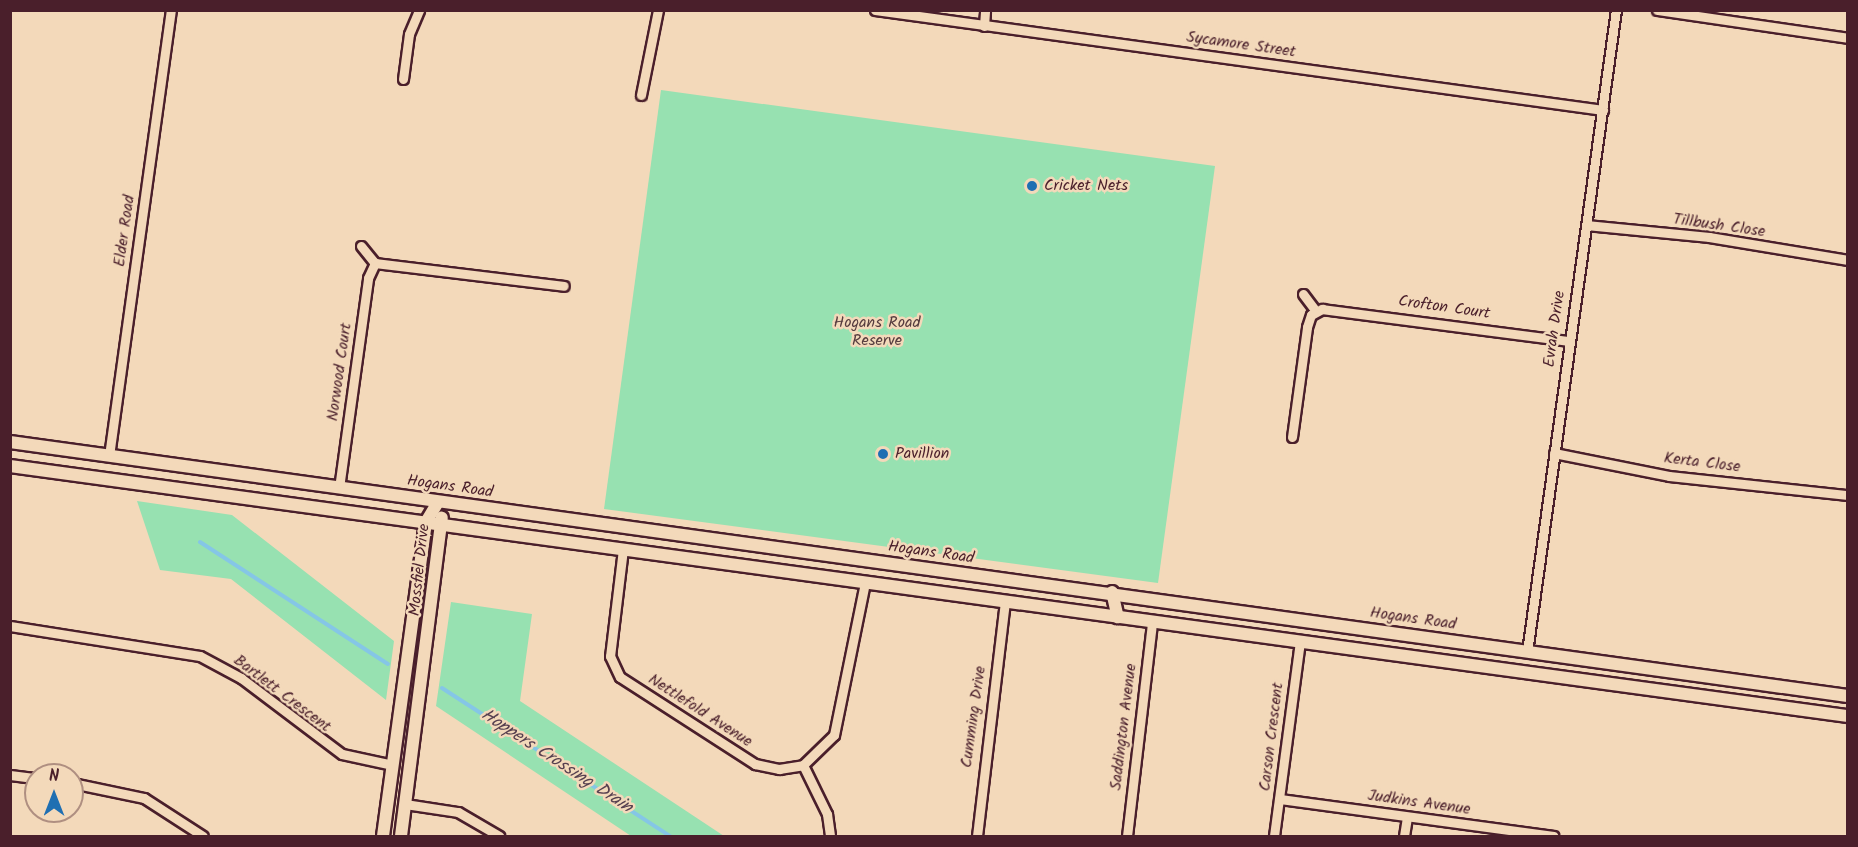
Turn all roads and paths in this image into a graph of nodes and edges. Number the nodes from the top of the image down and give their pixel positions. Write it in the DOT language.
graph roads {
  1 [pos="171,10"];
  2 [pos="419,10"];
  3 [pos="658,10"];
  4 [pos="875,10"];
  5 [pos="986,10"];
  6 [pos="1616,10"];
  7 [pos="1657,10"];
  8 [pos="984,26"];
  9 [pos="1848,38"];
  10 [pos="403,79"];
  11 [pos="641,95"];
  12 [pos="1603,110"];
  13 [pos="1586,225"];
  14 [pos="361,246"];
  15 [pos="1848,260"];
  16 [pos="375,263"];
  17 [pos="564,286"];
  18 [pos="1303,294"];
  19 [pos="1316,311"];
  20 [pos="1567,341"];
  21 [pos="1292,437"];
  22 [pos="10,442"];
  23 [pos="1554,453"];
  24 [pos="109,456"];
  25 [pos="10,466"];
  26 [pos="107,479"];
  27 [pos="339,488"];
  28 [pos="1848,495"];
  29 [pos="438,502"];
  30 [pos="426,522"];
  31 [pos="443,525"];
  32 [pos="623,549"];
  33 [pos="1010,581"];
  34 [pos="865,582"];
  35 [pos="1112,592"];
  36 [pos="1005,602"];
  37 [pos="1118,616"];
  38 [pos="1152,622"];
  39 [pos="10,626"];
  40 [pos="1300,642"];
  41 [pos="1527,652"];
  42 [pos="1525,672"];
  43 [pos="1848,696"];
  44 [pos="1848,716"];
  45 [pos="393,765"];
  46 [pos="804,765"];
  47 [pos="410,767"];
  48 [pos="84,786"];
  49 [pos="1280,799"];
  50 [pos="388,800"];
  51 [pos="405,804"];
  52 [pos="1407,817"];
  53 [pos="203,837"];
  54 [pos="383,837"];
  55 [pos="401,837"];
  56 [pos="499,837"];
  57 [pos="830,837"];
  58 [pos="977,837"];
  59 [pos="1127,837"];
  60 [pos="1274,837"];
  61 [pos="1404,837"];
  62 [pos="1553,837"];
  1 -- 24 [label="street, Elder Road"];
  2 -- 10 [label="street"];
  3 -- 11 [label="street"];
  4 -- 8 [label="street, Sycamore Street"];
  5 -- 8 [label="street"];
  6 -- 12 [label="street, Evrah Drive"];
  7 -- 9 [label="street"];
  8 -- 12 [label="street, Sycamore Street"];
  12 -- 13 [label="street, Evrah Drive"];
  13 -- 15 [label="street, Tillbush Close"];
  13 -- 20 [label="street, Evrah Drive"];
  14 -- 16 [label="street"];
  16 -- 17 [label="street"];
  16 -- 27 [label="street, Norwood Court"];
  18 -- 19 [label="street"];
  19 -- 20 [label="street, Crofton Court"];
  19 -- 21 [label="street"];
  20 -- 23 [label="street, Evrah Drive"];
  22 -- 24 [label="street, Hogans Road"];
  23 -- 28 [label="street, Kerta Close"];
  23 -- 41 [label="street, Evrah Drive"];
  24 -- 26 [label="street"];
  24 -- 27 [label="street, Hogans Road"];
  25 -- 26 [label="street"];
  26 -- 30 [label="street"];
  27 -- 29 [label="street, Hogans Road"];
  29 -- 30 [label="street, Mossfiel Drive"];
  29 -- 31 [label="street, Mossfiel Drive"];
  29 -- 33 [label="street, Hogans Road"];
  30 -- 31 [label="street"];
  30 -- 45 [label="street, Mossfiel Drive"];
  31 -- 32 [label="street"];
  31 -- 47 [label="street, Mossfiel Drive"];
  32 -- 34 [label="street"];
  32 -- 46 [label="street, Nettlefold Avenue"];
  33 -- 35 [label="street, Hogans Road"];
  33 -- 36 [label="street"];
  34 -- 36 [label="street"];
  34 -- 46 [label="street"];
  35 -- 37 [label="street"];
  35 -- 41 [label="street, Hogans Road"];
  36 -- 37 [label="street"];
  36 -- 58 [label="street, Cumming Drive"];
  37 -- 38 [label="street"];
  38 -- 40 [label="street"];
  38 -- 59 [label="street, Saddington Avenue"];
  39 -- 45 [label="street, Bartlett Crescent"];
  40 -- 42 [label="street"];
  40 -- 49 [label="street, Carson Crescent"];
  41 -- 42 [label="street"];
  41 -- 43 [label="street, Hogans Road"];
  42 -- 44 [label="street"];
  45 -- 47 [label="street"];
  45 -- 50 [label="street, Mossfiel Drive"];
  46 -- 57 [label="street"];
  47 -- 51 [label="street, Mossfiel Drive"];
  48 -- 53 [label="street"];
  49 -- 52 [label="street, Judkins Avenue"];
  49 -- 60 [label="street, Carson Crescent"];
  50 -- 51 [label="street"];
  50 -- 54 [label="street, Mossfiel Drive"];
  51 -- 55 [label="street, Mossfiel Drive"];
  51 -- 56 [label="street"];
  52 -- 61 [label="street"];
  52 -- 62 [label="street, Judkins Avenue"];
}
